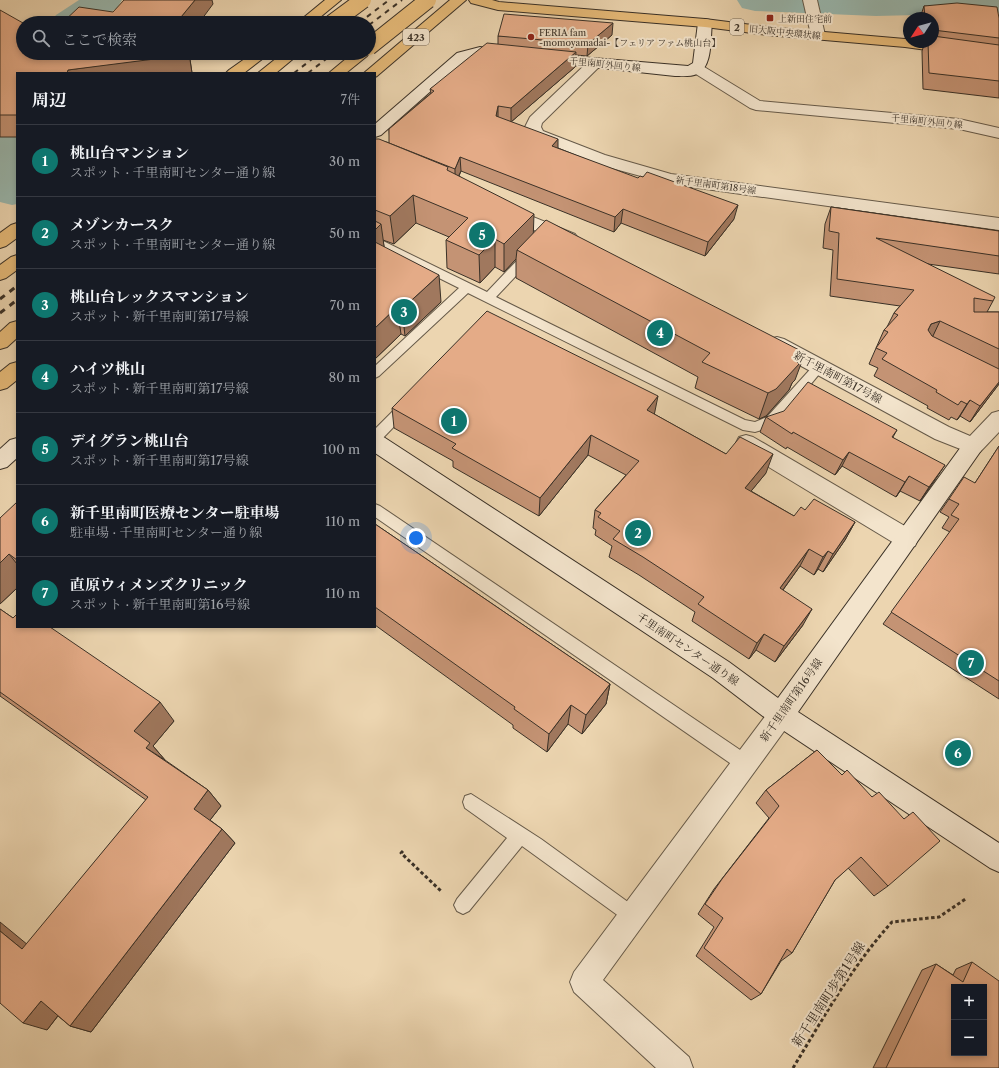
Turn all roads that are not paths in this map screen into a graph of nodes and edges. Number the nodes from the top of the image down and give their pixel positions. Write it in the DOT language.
graph roads {
  1 [pos="334,0"];
  2 [pos="363,0"];
  3 [pos="428,0"];
  4 [pos="460,0"];
  5 [pos="476,0"];
  6 [pos="812,6"];
  7 [pos="313,16"];
  8 [pos="341,16"];
  9 [pos="705,22"];
  10 [pos="818,35"];
  11 [pos="376,41"];
  12 [pos="517,55"];
  13 [pos="533,56"];
  14 [pos="999,56"];
  15 [pos="253,60"];
  16 [pos="284,60"];
  17 [pos="353,60"];
  18 [pos="595,63"];
  19 [pos="696,68"];
  20 [pos="235,72"];
  21 [pos="267,72"];
  22 [pos="338,72"];
  23 [pos="373,72"];
  24 [pos="376,131"];
  25 [pos="999,133"];
  26 [pos="489,204"];
  27 [pos="999,224"];
  28 [pos="16,230"];
  29 [pos="544,240"];
  30 [pos="0,242"];
  31 [pos="376,242"];
  32 [pos="584,244"];
  33 [pos="16,262"];
  34 [pos="0,274"];
  35 [pos="467,287"];
  36 [pos="488,298"];
  37 [pos="504,306"];
  38 [pos="493,317"];
  39 [pos="16,329"];
  40 [pos="765,337"];
  41 [pos="0,342"];
  42 [pos="819,367"];
  43 [pos="16,370"];
  44 [pos="376,371"];
  45 [pos="0,383"];
  46 [pos="414,397"];
  47 [pos="999,418"];
  48 [pos="376,436"];
  49 [pos="744,441"];
  50 [pos="376,443"];
  51 [pos="973,446"];
  52 [pos="16,447"];
  53 [pos="0,460"];
  54 [pos="376,511"];
  55 [pos="907,539"];
  56 [pos="781,715"];
  57 [pos="746,764"];
  58 [pos="471,802"];
  59 [pos="520,835"];
  60 [pos="999,859"];
  61 [pos="462,905"];
  62 [pos="633,916"];
  63 [pos="678,1068"];
  1 -- 7 [label="main road"];
  2 -- 8 [label="main road, bridge"];
  3 -- 11 [label="main road, 423, bridge"];
  4 -- 23 [label="main road, 423"];
  5 -- 9 [label="main road, 旧大阪中央環状線 / 2"];
  6 -- 10 [label="street"];
  9 -- 10 [label="main road, 旧大阪中央環状線 / 2"];
  9 -- 19 [label="street"];
  10 -- 14 [label="main road, 旧大阪中央環状線 / 2"];
  12 -- 24 [label="street"];
  13 -- 18 [label="street, 千里南町外回り線"];
  15 -- 20 [label="main road"];
  16 -- 21 [label="main road"];
  17 -- 22 [label="main road"];
  18 -- 19 [label="street, 千里南町外回り線"];
  18 -- 27 [label="street, 新千里南町第18号線"];
  19 -- 25 [label="street, 千里南町外回り線"];
  26 -- 29 [label="street"];
  28 -- 30 [label="main road"];
  29 -- 32 [label="street"];
  29 -- 36 [label="lane"];
  31 -- 35 [label="lane"];
  33 -- 34 [label="main road"];
  35 -- 36 [label="lane"];
  35 -- 44 [label="lane"];
  36 -- 37 [label="lane"];
  37 -- 38 [label="lane"];
  37 -- 42 [label="lane"];
  39 -- 41 [label="main road"];
  40 -- 42 [label="street, 新千里南町第17号線"];
  42 -- 51 [label="street, 新千里南町第17号線"];
  43 -- 45 [label="main road"];
  46 -- 48 [label="lane"];
  47 -- 51 [label="street, 新千里南町第16号線"];
  49 -- 55 [label="street"];
  50 -- 56 [label="street, 千里南町センター通り線"];
  51 -- 55 [label="street, 新千里南町第16号線"];
  52 -- 53 [label="street"];
  54 -- 57 [label="lane"];
  55 -- 56 [label="street, 新千里南町第16号線"];
  56 -- 57 [label="street, 新千里南町第16号線"];
  56 -- 60 [label="street, 千里南町センター通り線"];
  57 -- 62 [label="street, 新千里南町第16号線"];
  58 -- 59 [label="lane"];
  59 -- 61 [label="lane"];
  59 -- 62 [label="lane"];
  62 -- 63 [label="street, 新千里南町第16号線"];
}
